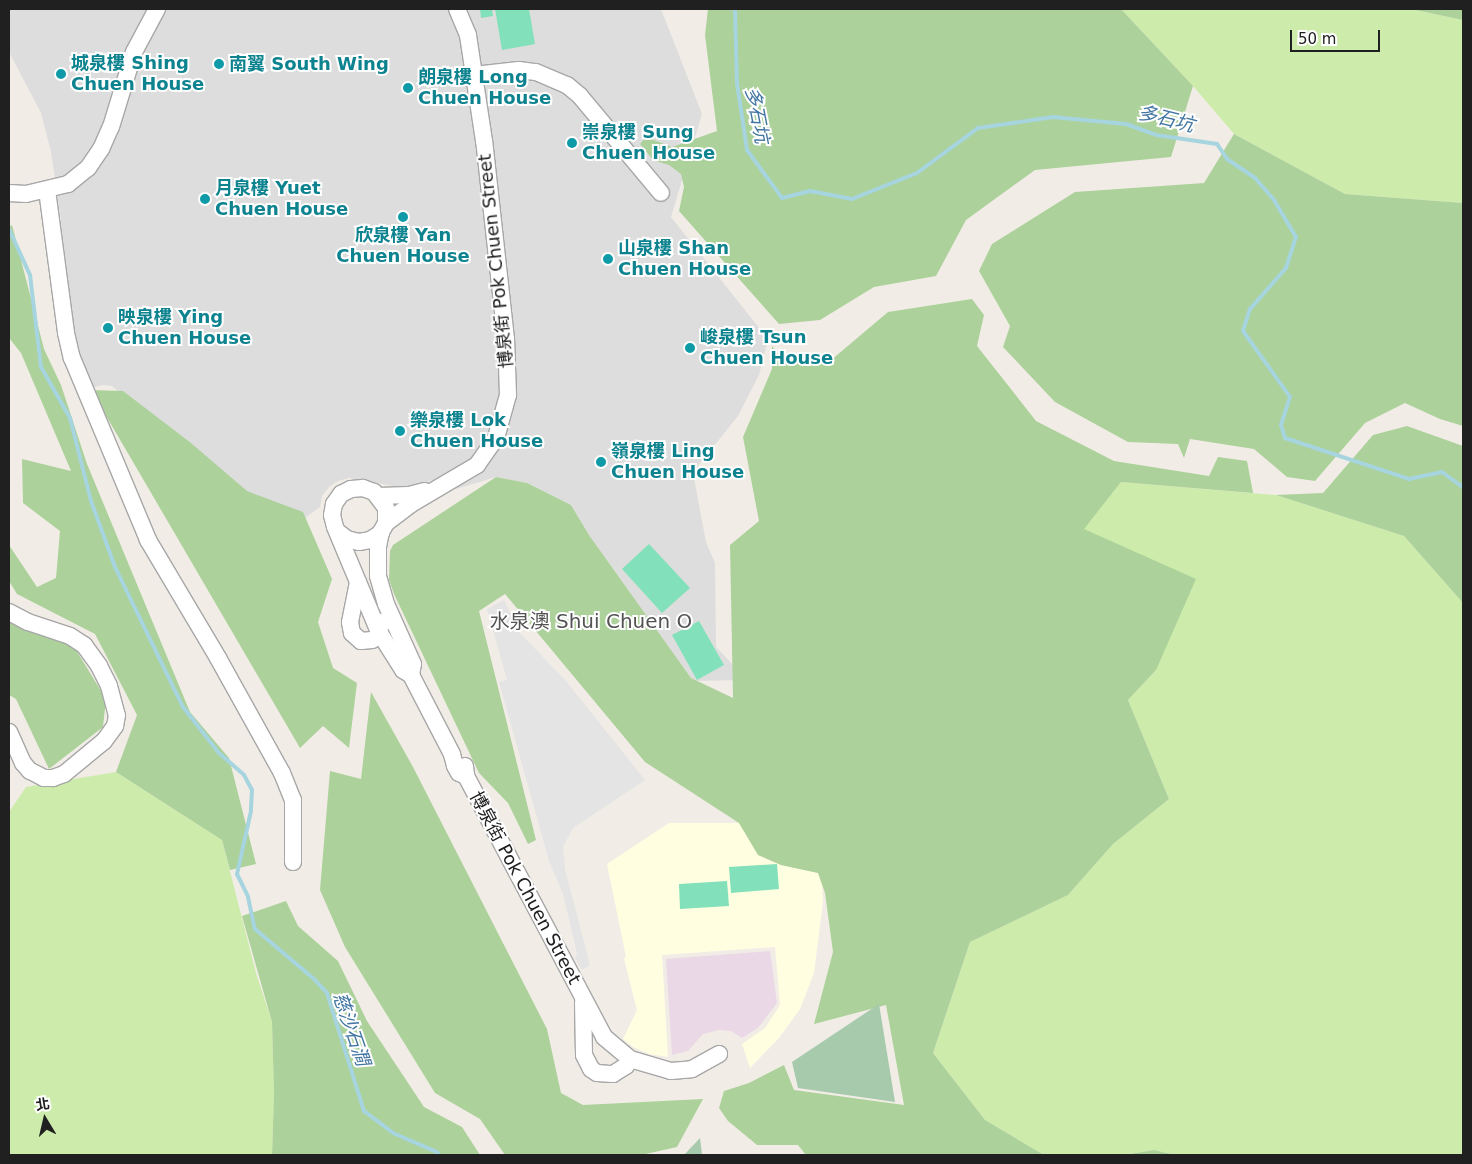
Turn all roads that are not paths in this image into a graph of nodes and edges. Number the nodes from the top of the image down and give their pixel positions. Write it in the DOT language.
graph roads {
  1 [pos="157,9"];
  2 [pos="457,9"];
  3 [pos="474,75"];
  4 [pos="47,190"];
  5 [pos="9,193"];
  6 [pos="661,193"];
  7 [pos="440,488"];
  8 [pos="379,496"];
  9 [pos="383,528"];
  10 [pos="338,532"];
  11 [pos="358,582"];
  12 [pos="386,604"];
  13 [pos="9,612"];
  14 [pos="379,632"];
  15 [pos="410,675"];
  16 [pos="9,732"];
  17 [pos="293,862"];
  18 [pos="583,1001"];
  19 [pos="719,1054"];
  20 [pos="630,1059"];
  1 -- 4 [label="street"];
  2 -- 3 [label="street, 博泉街 Pok Chuen Street"];
  3 -- 6 [label="street"];
  3 -- 7 [label="street, 博泉街 Pok Chuen Street"];
  4 -- 5 [label="street"];
  4 -- 17 [label="street"];
  7 -- 8 [label="street, 博泉街 Pok Chuen Street"];
  7 -- 9 [label="street, 博泉街 Pok Chuen Street"];
  8 -- 9 [label="street, 博泉街 Pok Chuen Street"];
  8 -- 10 [label="street, 博泉街 Pok Chuen Street"];
  9 -- 10 [label="street, 博泉街 Pok Chuen Street"];
  9 -- 12 [label="street, 博泉街 Pok Chuen Street"];
  10 -- 11 [label="street, 博泉街 Pok Chuen Street"];
  11 -- 14 [label="street, 博泉街 Pok Chuen Street"];
  11 -- 14 [label="street"];
  12 -- 14 [label="street"];
  12 -- 15 [label="street, 博泉街 Pok Chuen Street"];
  13 -- 16 [label="street"];
  14 -- 15 [label="street, 博泉街 Pok Chuen Street"];
  15 -- 18 [label="street, 博泉街 Pok Chuen Street"];
  18 -- 20 [label="street, 博泉街 Pok Chuen Street"];
  18 -- 20 [label="street, 博泉街 Pok Chuen Street"];
  19 -- 20 [label="street, 博泉街 Pok Chuen Street"];
}
